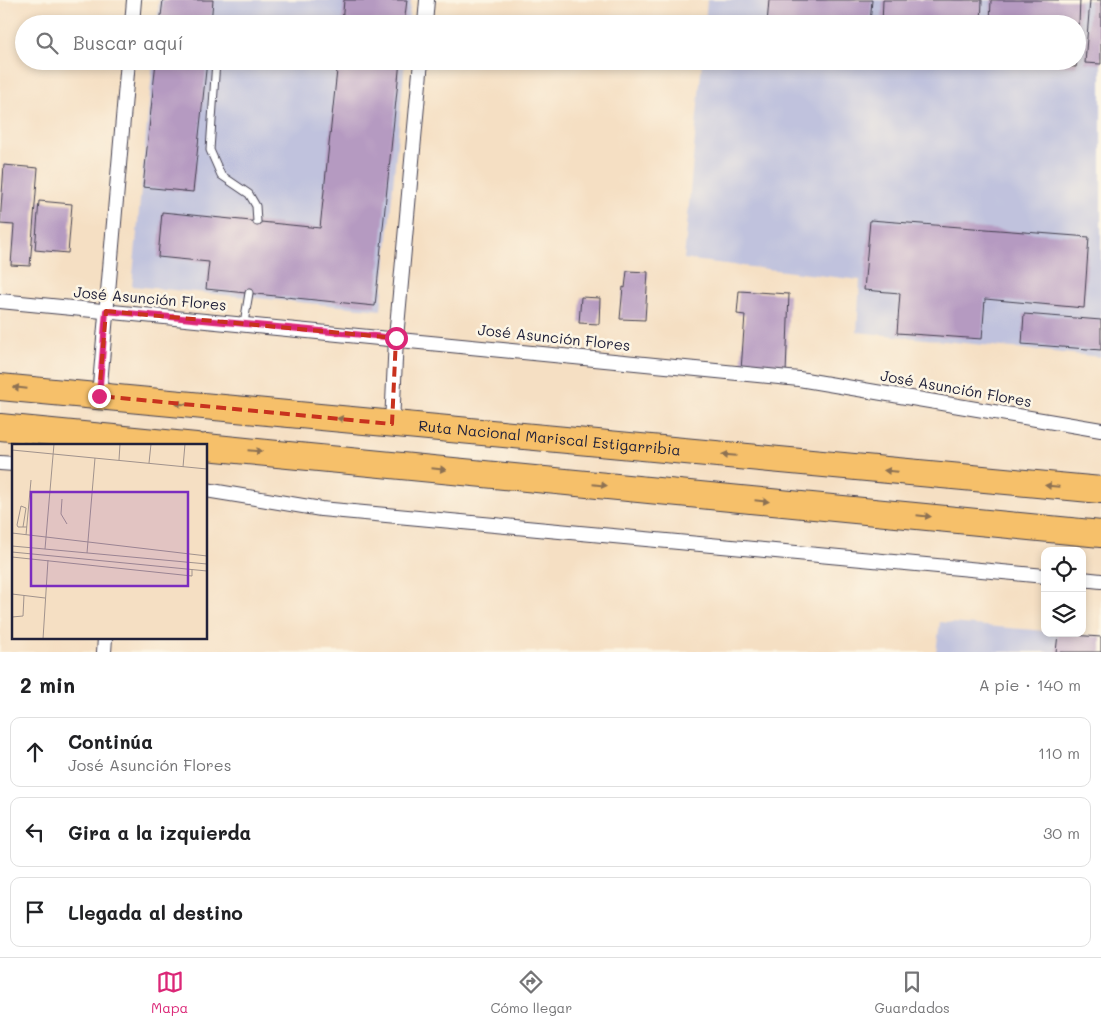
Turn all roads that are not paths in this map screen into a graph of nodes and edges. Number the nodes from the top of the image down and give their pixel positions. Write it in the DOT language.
graph roads {
  1 [pos="134,0"];
  2 [pos="427,0"];
  3 [pos="133,15"];
  4 [pos="426,15"];
  5 [pos="127,70"];
  6 [pos="215,70"];
  7 [pos="420,70"];
  8 [pos="257,222"];
  9 [pos="248,293"];
  10 [pos="0,300"];
  11 [pos="106,311"];
  12 [pos="244,323"];
  13 [pos="396,338"];
  14 [pos="0,386"];
  15 [pos="99,396"];
  16 [pos="392,424"];
  17 [pos="0,427"];
  18 [pos="1101,430"];
  19 [pos="119,442"];
  20 [pos="158,444"];
  21 [pos="208,447"];
  22 [pos="208,490"];
  23 [pos="1101,490"];
  24 [pos="1101,534"];
  25 [pos="1041,576"];
  26 [pos="1086,579"];
  27 [pos="1101,581"];
  1 -- 3 [label="street"];
  2 -- 4 [label="street"];
  5 -- 11 [label="street"];
  6 -- 8 [label="lane"];
  7 -- 13 [label="street"];
  9 -- 12 [label="lane"];
  10 -- 11 [label="street, José Asunción Flores"];
  11 -- 12 [label="street, José Asunción Flores"];
  11 -- 15 [label="street"];
  12 -- 13 [label="street, José Asunción Flores"];
  13 -- 16 [label="street"];
  13 -- 18 [label="street, José Asunción Flores"];
  15 -- 14 [label="highway, Ruta Nacional Mariscal Estigarribia, one-way"];
  16 -- 15 [label="highway, Ruta Nacional Mariscal Estigarribia, one-way"];
  23 -- 16 [label="highway, Ruta Nacional Mariscal Estigarribia, one-way"];
  17 -- 19 [label="highway"];
  19 -- 20 [label="highway"];
  21 -- 24 [label="highway, one-way"];
  22 -- 25 [label="street"];
  26 -- 27 [label="street"];
}
